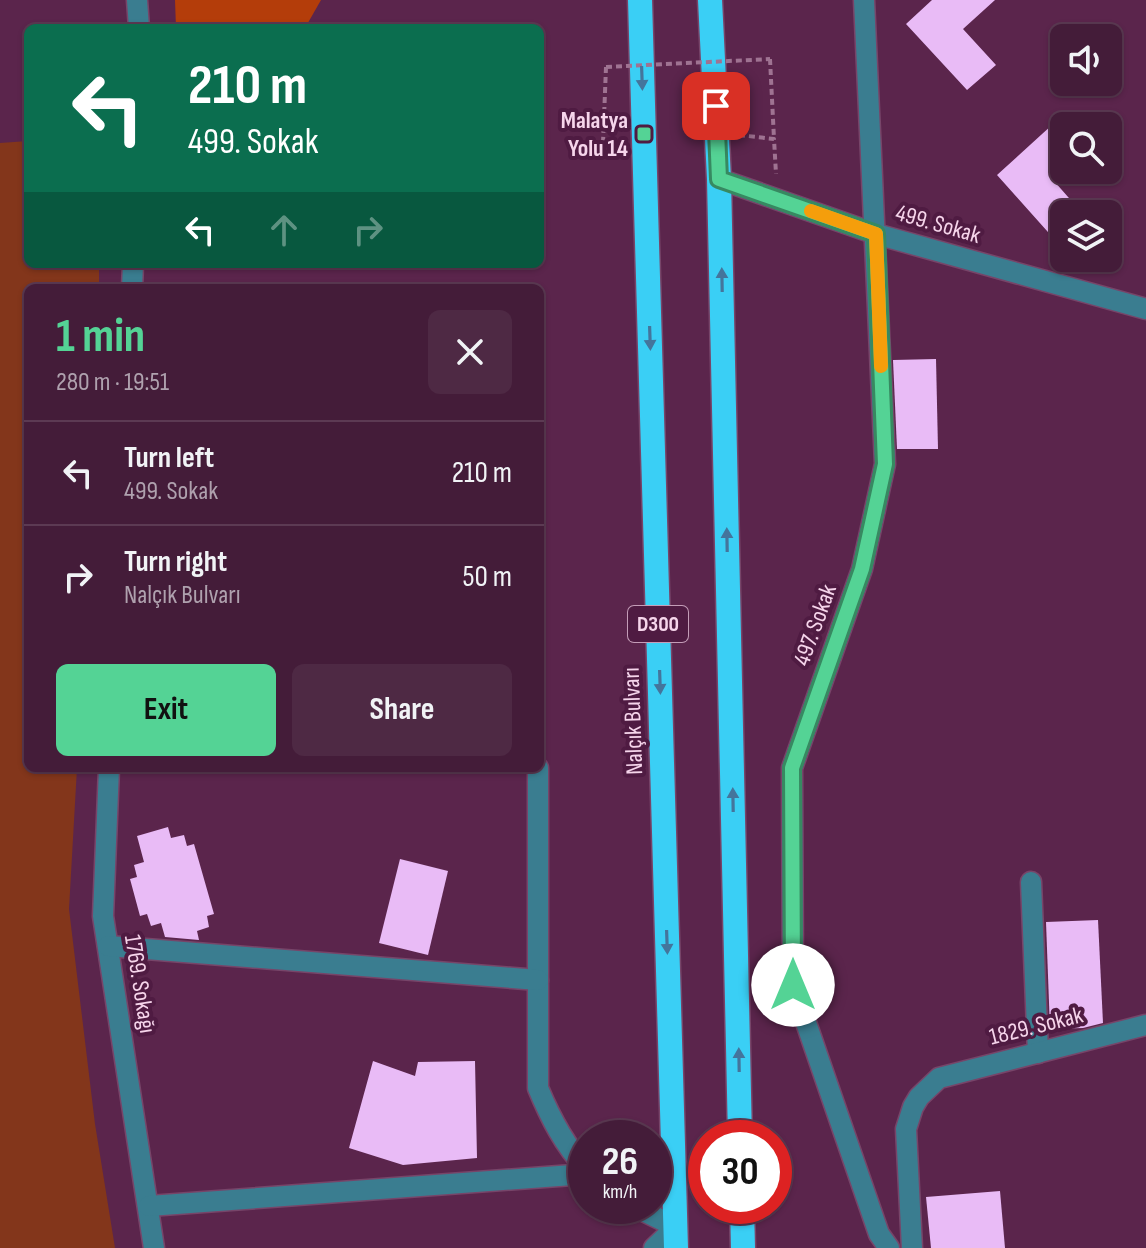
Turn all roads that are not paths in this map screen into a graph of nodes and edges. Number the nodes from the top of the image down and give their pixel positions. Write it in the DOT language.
graph roads {
  1 [pos="137,0"];
  2 [pos="640,0"];
  3 [pos="710,0"];
  4 [pos="864,0"];
  5 [pos="139,24"];
  6 [pos="719,179"];
  7 [pos="876,234"];
  8 [pos="1146,309"];
  9 [pos="109,772"];
  10 [pos="538,772"];
  11 [pos="1031,882"];
  12 [pos="108,946"];
  13 [pos="538,980"];
  14 [pos="1146,1025"];
  15 [pos="1038,1053"];
  16 [pos="740,1120"];
  17 [pos="568,1147"];
  18 [pos="568,1175"];
  19 [pos="149,1206"];
  20 [pos="657,1224"];
  21 [pos="742,1224"];
  22 [pos="676,1238"];
  23 [pos="154,1248"];
  24 [pos="654,1248"];
  25 [pos="743,1248"];
  26 [pos="889,1248"];
  27 [pos="912,1248"];
  1 -- 5 [label="street"];
  2 -- 22 [label="highway, Nalçık Bulvarı / D300, one-way"];
  3 -- 6 [label="highway"];
  4 -- 7 [label="street, 497. Sokak"];
  6 -- 7 [label="street, 499. Sokak"];
  16 -- 6 [label="highway, one-way"];
  7 -- 8 [label="street, 499. Sokak"];
  7 -- 26 [label="street, 497. Sokak"];
  9 -- 12 [label="street, 1769. Sokağı"];
  10 -- 13 [label="street"];
  11 -- 15 [label="street"];
  12 -- 13 [label="street"];
  12 -- 19 [label="street, 1769. Sokağı"];
  13 -- 17 [label="street"];
  14 -- 15 [label="street, 1829. Sokak"];
  15 -- 27 [label="street, 1829. Sokak"];
  18 -- 19 [label="street"];
  19 -- 23 [label="street, 1769. Sokağı"];
  20 -- 22 [label="street"];
  21 -- 25 [label="highway"];
  22 -- 24 [label="street"];
}
